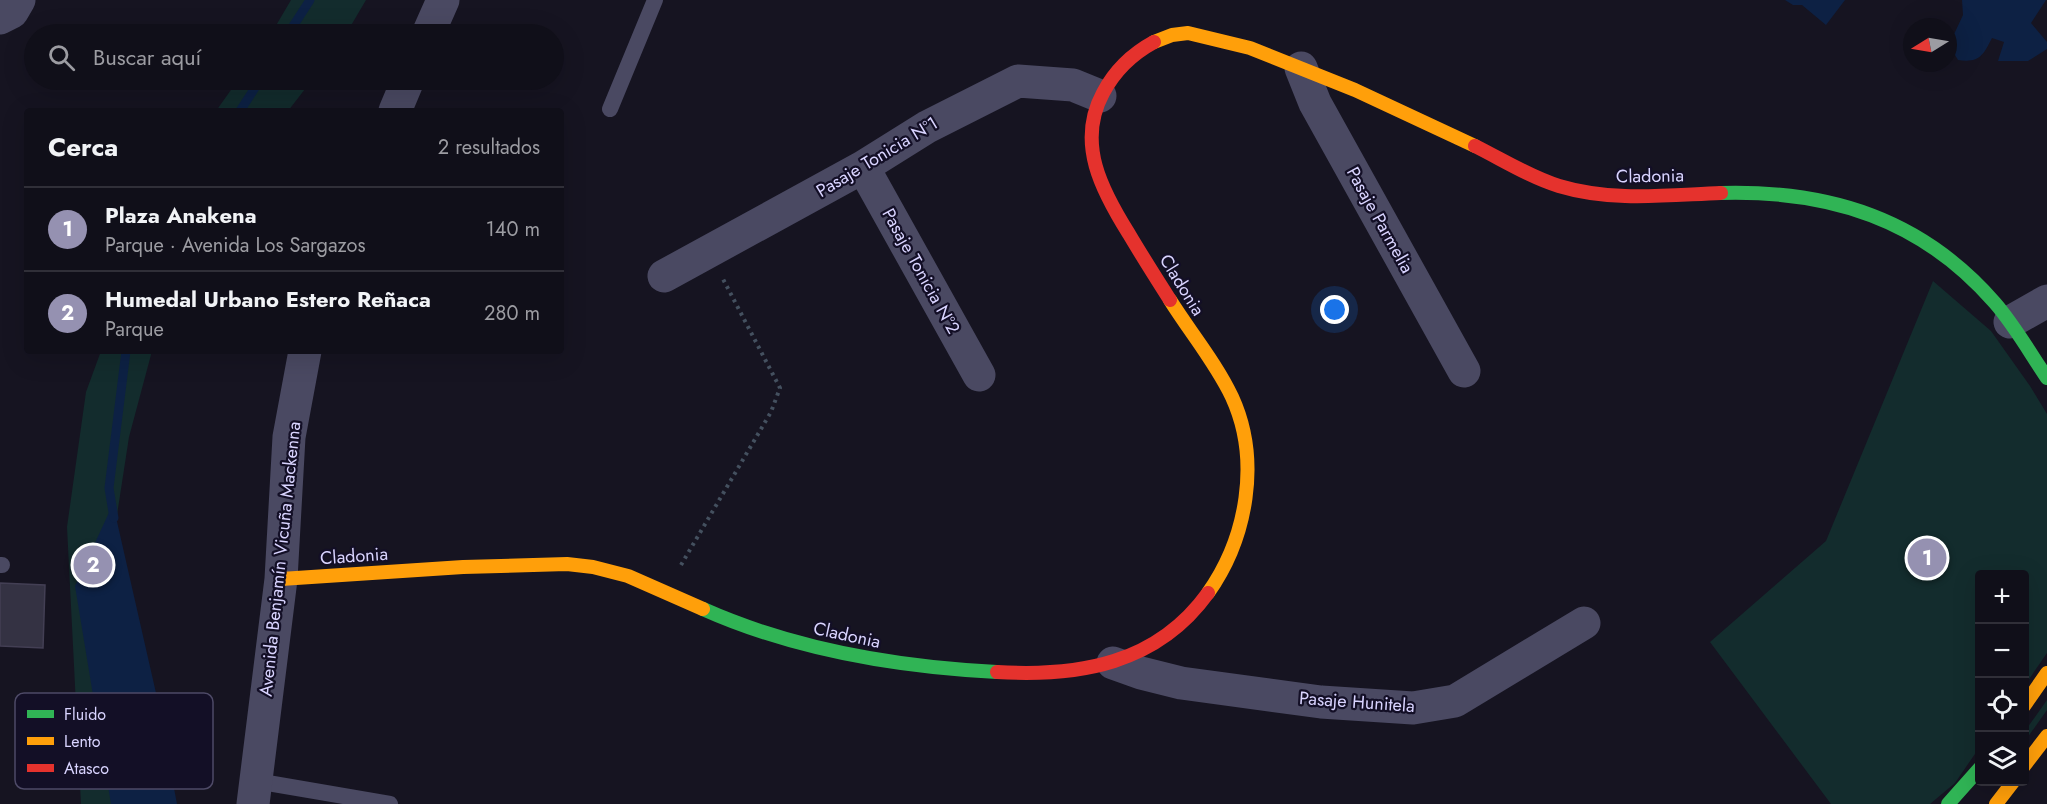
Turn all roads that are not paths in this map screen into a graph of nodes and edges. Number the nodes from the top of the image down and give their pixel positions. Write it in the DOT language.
graph roads {
  1 [pos="443,0"];
  2 [pos="655,0"];
  3 [pos="432,24"];
  4 [pos="1300,68"];
  5 [pos="404,90"];
  6 [pos="1100,96"];
  7 [pos="396,108"];
  8 [pos="610,109"];
  9 [pos="863,167"];
  10 [pos="664,276"];
  11 [pos="2047,301"];
  12 [pos="2010,322"];
  13 [pos="305,354"];
  14 [pos="1464,371"];
  15 [pos="979,375"];
  16 [pos="2047,378"];
  17 [pos="281,579"];
  18 [pos="1584,623"];
  19 [pos="1113,663"];
  20 [pos="2047,674"];
  21 [pos="2029,700"];
  22 [pos="2047,736"];
  23 [pos="2029,761"];
  24 [pos="1975,775"];
  25 [pos="2010,786"];
  26 [pos="255,793"];
  27 [pos="1955,802"];
  28 [pos="390,804"];
  29 [pos="1996,804"];
  1 -- 3 [label="street"];
  2 -- 8 [label="lane"];
  4 -- 6 [label="street, Cladonia"];
  4 -- 12 [label="street, Cladonia"];
  4 -- 14 [label="street, Pasaje Parmelia"];
  5 -- 7 [label="street"];
  6 -- 9 [label="street, Pasaje Tonicia Nº1"];
  6 -- 19 [label="street, Cladonia"];
  9 -- 10 [label="street, Pasaje Tonicia Nº1"];
  9 -- 15 [label="street, Pasaje Tonicia Nº2"];
  11 -- 12 [label="street"];
  12 -- 16 [label="street, Cladonia"];
  13 -- 17 [label="street, Avenida Benjamín Vicuña Mackenna"];
  17 -- 19 [label="street, Cladonia"];
  17 -- 26 [label="street, Avenida Benjamín Vicuña Mackenna"];
  18 -- 19 [label="street, Pasaje Hunitela"];
  20 -- 21 [label="street"];
  22 -- 23 [label="street"];
  24 -- 27 [label="street"];
  25 -- 29 [label="street"];
  26 -- 28 [label="lane"];
}
